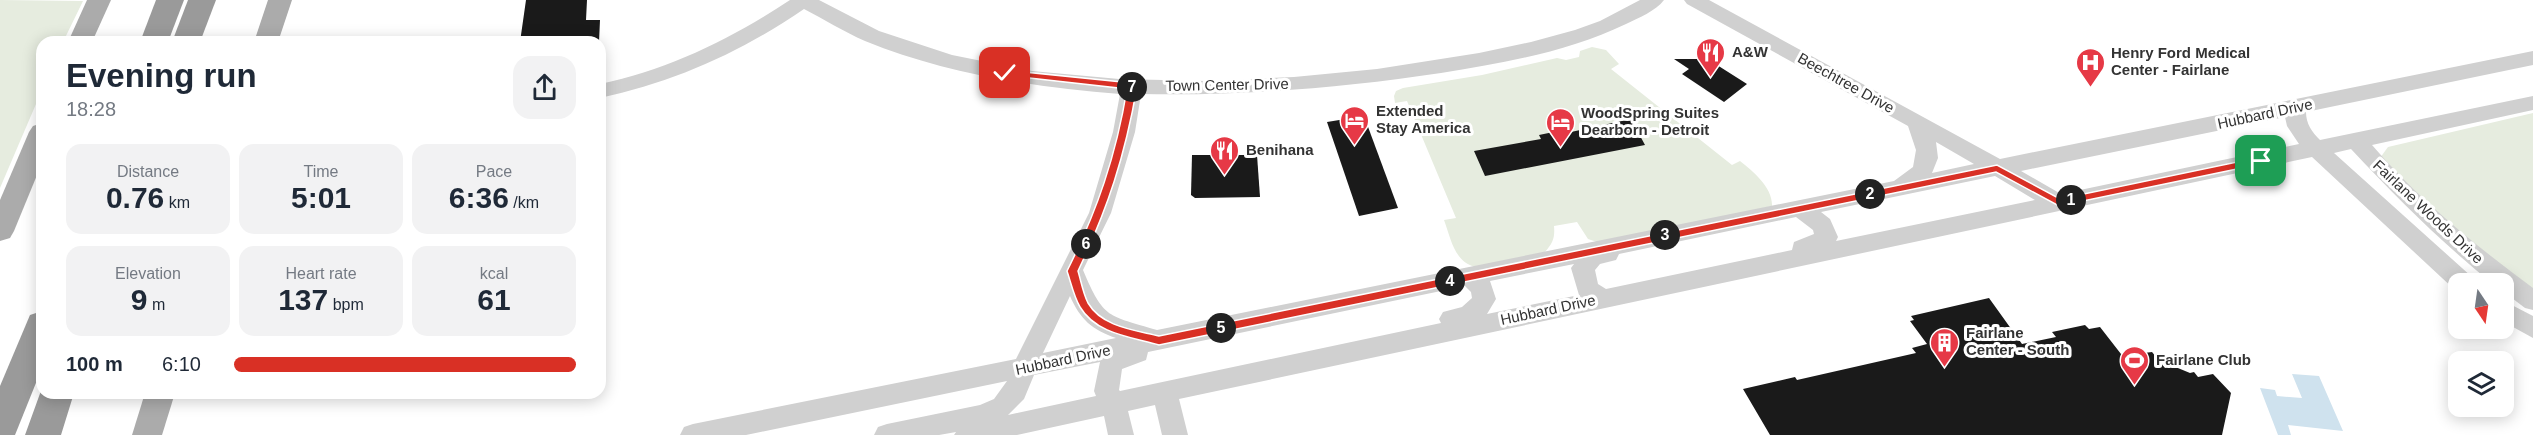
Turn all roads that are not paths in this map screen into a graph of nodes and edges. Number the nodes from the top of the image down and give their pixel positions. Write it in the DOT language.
graph roads {
  1 [pos="99,0"];
  2 [pos="170,0"];
  3 [pos="202,0"];
  4 [pos="280,0"];
  5 [pos="804,0"];
  6 [pos="1654,0"];
  7 [pos="1694,0"];
  8 [pos="83,36"];
  9 [pos="156,36"];
  10 [pos="188,36"];
  11 [pos="268,36"];
  12 [pos="2533,58"];
  13 [pos="1132,87"];
  14 [pos="606,89"];
  15 [pos="2533,103"];
  16 [pos="2297,107"];
  17 [pos="1916,121"];
  18 [pos="2356,141"];
  19 [pos="36,146"];
  20 [pos="2317,149"];
  21 [pos="1997,168"];
  22 [pos="1896,189"];
  23 [pos="2059,203"];
  24 [pos="1801,209"];
  25 [pos="0,231"];
  26 [pos="1678,232"];
  27 [pos="2490,268"];
  28 [pos="1072,271"];
  29 [pos="2452,273"];
  30 [pos="2479,273"];
  31 [pos="1470,277"];
  32 [pos="1696,279"];
  33 [pos="2518,295"];
  34 [pos="1603,299"];
  35 [pos="1329,306"];
  36 [pos="2514,316"];
  37 [pos="2533,328"];
  38 [pos="36,340"];
  39 [pos="1159,340"];
  40 [pos="1304,362"];
  41 [pos="1025,368"];
  42 [pos="1165,392"];
  43 [pos="55,399"];
  44 [pos="158,399"];
  45 [pos="1114,404"];
  46 [pos="0,430"];
  47 [pos="43,435"];
  48 [pos="147,435"];
  49 [pos="693,435"];
  50 [pos="887,435"];
  51 [pos="967,435"];
  52 [pos="1121,435"];
  53 [pos="1175,435"];
  1 -- 8 [label="main road"];
  2 -- 9 [label="highway"];
  3 -- 10 [label="highway"];
  4 -- 11 [label="main road"];
  5 -- 13 [label="street, Town Center Drive"];
  5 -- 14 [label="street"];
  6 -- 13 [label="street, Town Center Drive"];
  7 -- 17 [label="street, Beechtree Drive"];
  12 -- 16 [label="street, Hubbard Drive"];
  13 -- 28 [label="street"];
  15 -- 18 [label="street, Hubbard Drive"];
  16 -- 20 [label="street, Fairlane Woods Drive"];
  16 -- 21 [label="street, Hubbard Drive"];
  17 -- 21 [label="street, Beechtree Drive"];
  17 -- 22 [label="street"];
  18 -- 20 [label="street, Hubbard Drive"];
  18 -- 27 [label="street, Fairlane Woods Drive"];
  19 -- 25 [label="main road"];
  20 -- 23 [label="street, Hubbard Drive"];
  20 -- 29 [label="street, Fairlane Woods Drive"];
  21 -- 22 [label="street, Hubbard Drive"];
  21 -- 23 [label="street"];
  22 -- 24 [label="street, Hubbard Drive"];
  23 -- 32 [label="street, Hubbard Drive"];
  24 -- 26 [label="street, Hubbard Drive"];
  24 -- 32 [label="street"];
  26 -- 31 [label="street, Hubbard Drive"];
  26 -- 34 [label="street"];
  27 -- 30 [label="street"];
  27 -- 33 [label="street, Fairlane Woods Drive"];
  28 -- 39 [label="street"];
  28 -- 41 [label="street"];
  31 -- 35 [label="street, Hubbard Drive"];
  31 -- 40 [label="street"];
  32 -- 34 [label="street, Hubbard Drive"];
  34 -- 40 [label="street, Hubbard Drive"];
  35 -- 39 [label="street, Hubbard Drive"];
  35 -- 45 [label="street"];
  36 -- 37 [label="street"];
  38 -- 46 [label="highway"];
  39 -- 41 [label="street, Hubbard Drive"];
  40 -- 42 [label="street, Hubbard Drive"];
  41 -- 49 [label="street, Hubbard Drive"];
  41 -- 50 [label="street"];
  42 -- 45 [label="street, Hubbard Drive"];
  42 -- 53 [label="street"];
  43 -- 47 [label="highway"];
  44 -- 48 [label="main road"];
  45 -- 51 [label="street, Hubbard Drive"];
  45 -- 52 [label="street"];
}
